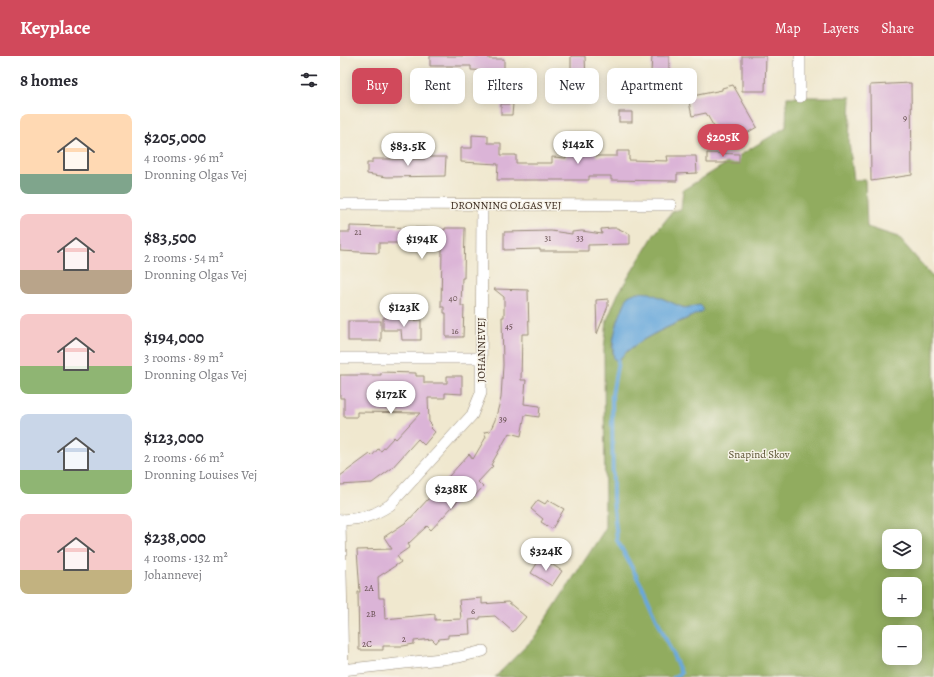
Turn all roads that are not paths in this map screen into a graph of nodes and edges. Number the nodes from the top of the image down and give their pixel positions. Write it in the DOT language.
graph roads {
  1 [pos="800,56"];
  2 [pos="800,97"];
  3 [pos="340,204"];
  4 [pos="482,204"];
  5 [pos="671,205"];
  6 [pos="340,358"];
  7 [pos="481,358"];
  8 [pos="340,520"];
  9 [pos="482,651"];
  10 [pos="343,673"];
  1 -- 2 [label="street"];
  3 -- 4 [label="street, DRONNING OLGAS VEJ"];
  4 -- 5 [label="street, DRONNING OLGAS VEJ"];
  4 -- 7 [label="street, JOHANNEVEJ"];
  6 -- 7 [label="street"];
  7 -- 8 [label="street, JOHANNEVEJ"];
  8 -- 10 [label="street"];
  9 -- 10 [label="street"];
}
